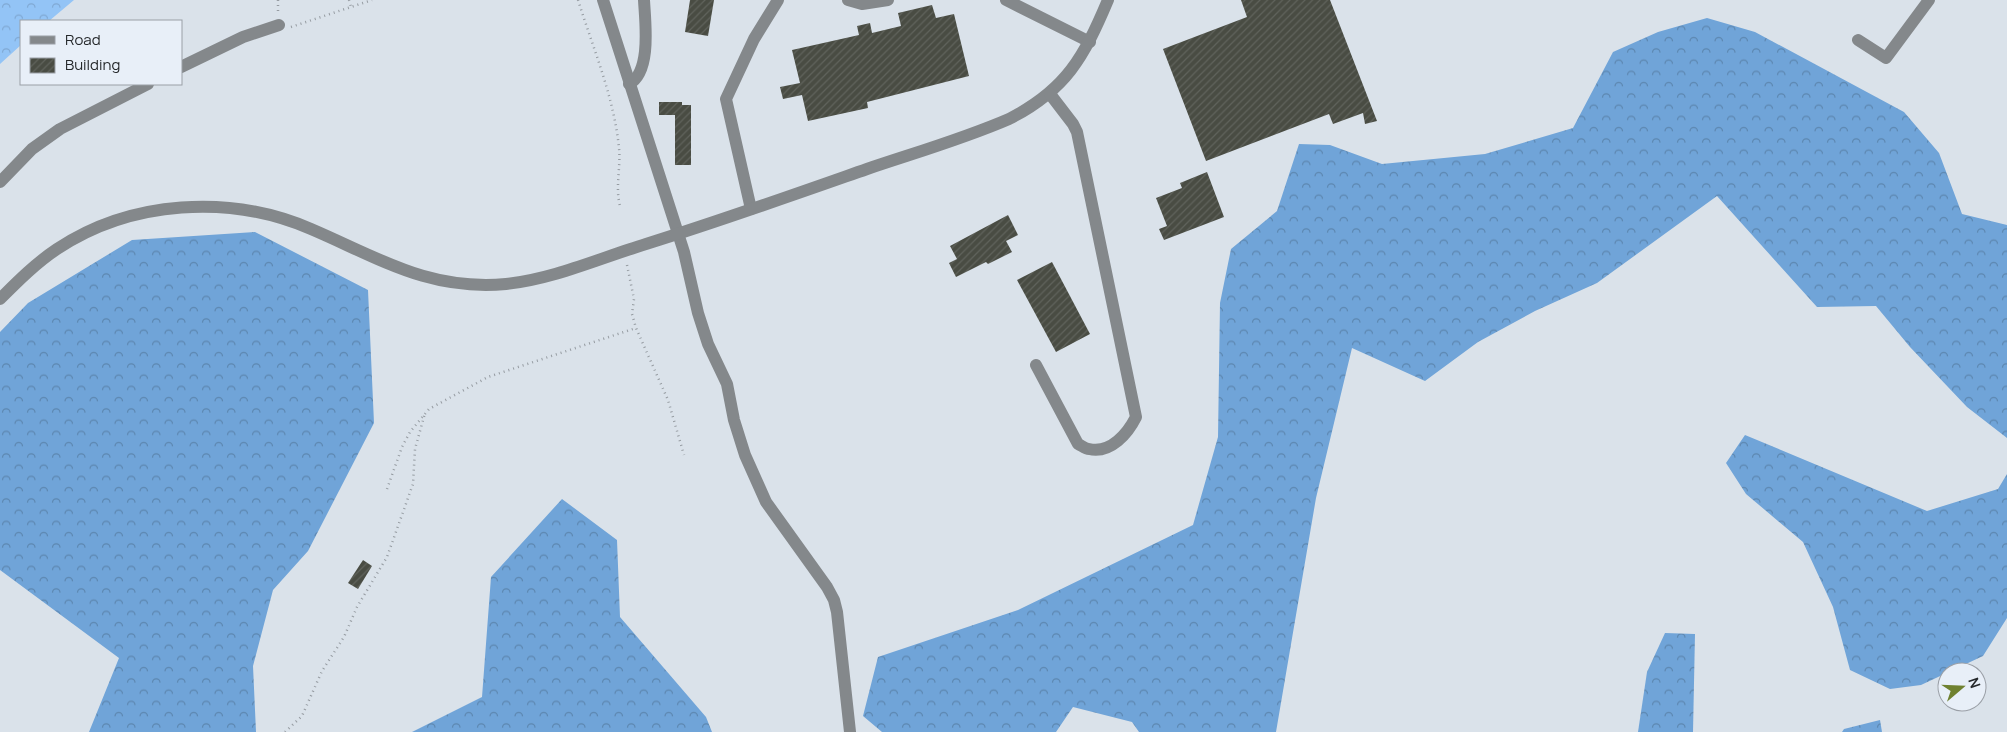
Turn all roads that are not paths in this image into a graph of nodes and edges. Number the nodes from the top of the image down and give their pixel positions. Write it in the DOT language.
graph roads {
  1 [pos="603,0"];
  2 [pos="644,0"];
  3 [pos="778,0"];
  4 [pos="848,0"];
  5 [pos="888,0"];
  6 [pos="1006,0"];
  7 [pos="1108,0"];
  8 [pos="1929,0"];
  9 [pos="279,25"];
  10 [pos="1858,40"];
  11 [pos="1090,42"];
  12 [pos="182,67"];
  13 [pos="629,84"];
  14 [pos="146,85"];
  15 [pos="1050,94"];
  16 [pos="0,182"];
  17 [pos="751,209"];
  18 [pos="678,234"];
  19 [pos="0,299"];
  20 [pos="1036,365"];
  21 [pos="850,732"];
  1 -- 13 [label="street"];
  2 -- 13 [label="street"];
  3 -- 17 [label="street"];
  4 -- 5 [label="street"];
  6 -- 11 [label="street"];
  7 -- 11 [label="street"];
  8 -- 10 [label="street"];
  9 -- 12 [label="street"];
  11 -- 15 [label="street"];
  13 -- 18 [label="street"];
  14 -- 16 [label="street"];
  15 -- 17 [label="street"];
  15 -- 20 [label="street"];
  17 -- 18 [label="street"];
  18 -- 19 [label="street"];
  18 -- 21 [label="street"];
}
